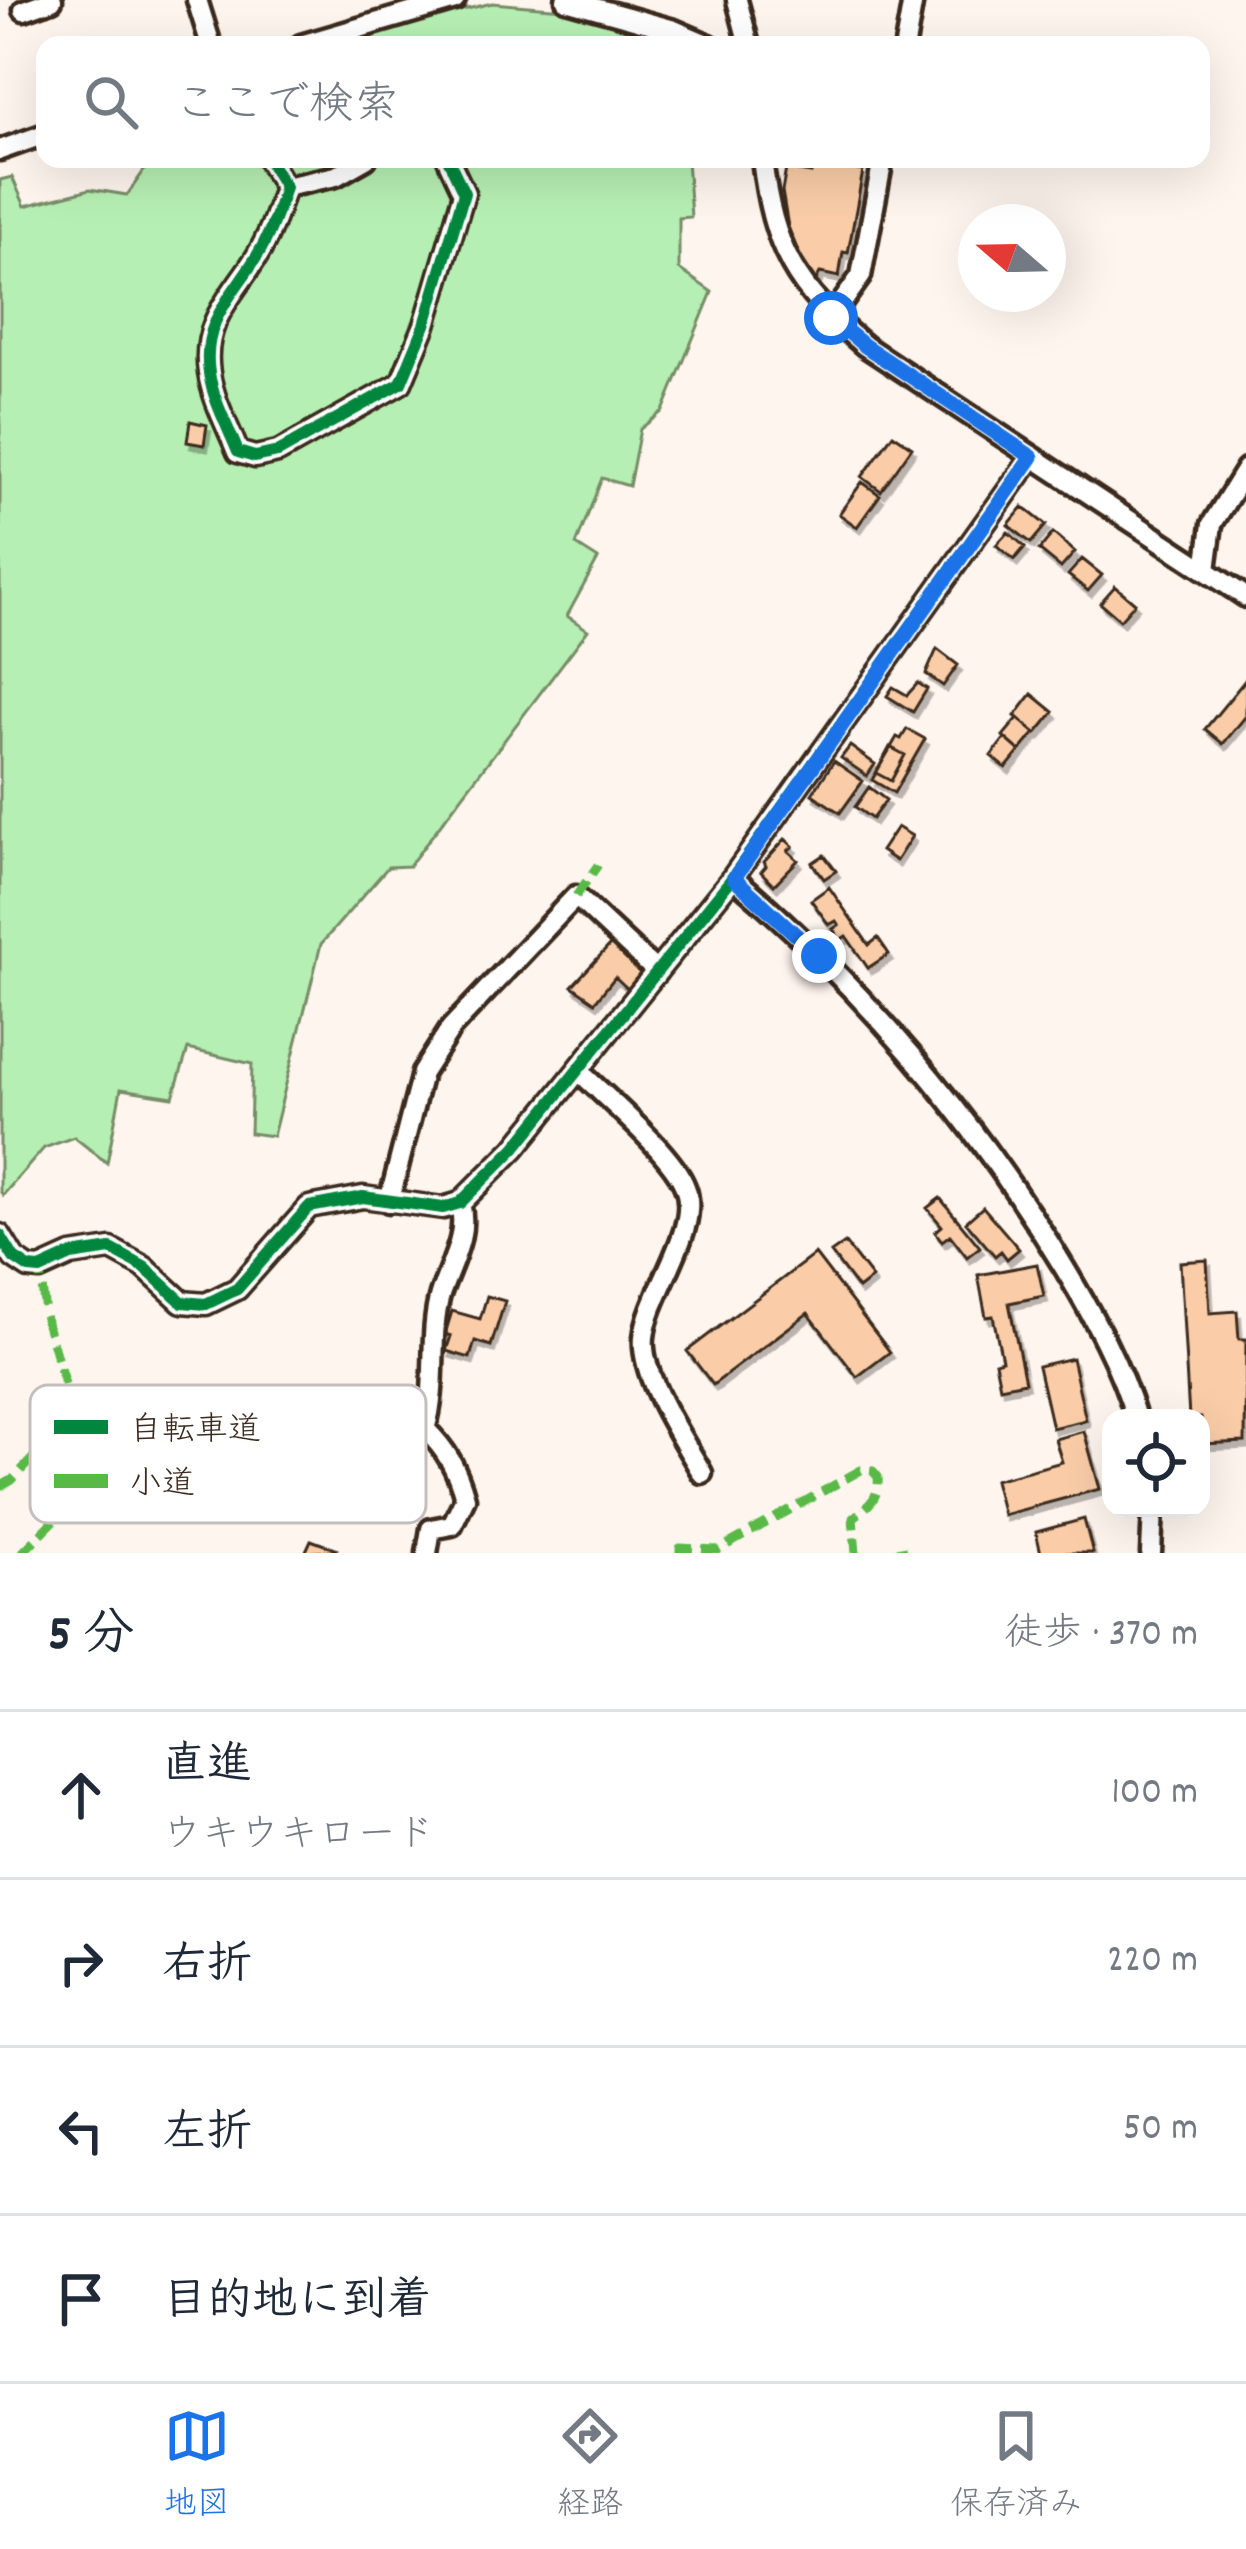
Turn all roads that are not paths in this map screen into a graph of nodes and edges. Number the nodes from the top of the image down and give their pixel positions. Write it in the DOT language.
graph roads {
  1 [pos="52,0"];
  2 [pos="197,0"];
  3 [pos="455,0"];
  4 [pos="737,0"];
  5 [pos="914,0"];
  6 [pos="577,1"];
  7 [pos="24,10"];
  8 [pos="208,36"];
  9 [pos="332,36"];
  10 [pos="683,36"];
  11 [pos="746,36"];
  12 [pos="907,36"];
  13 [pos="36,137"];
  14 [pos="0,150"];
  15 [pos="273,168"];
  16 [pos="350,168"];
  17 [pos="452,168"];
  18 [pos="764,168"];
  19 [pos="882,168"];
  20 [pos="285,188"];
  21 [pos="831,318"];
  22 [pos="1032,457"];
  23 [pos="1246,469"];
  24 [pos="1206,570"];
  25 [pos="1246,597"];
  26 [pos="734,878"];
  27 [pos="657,972"];
  28 [pos="578,1070"];
  29 [pos="389,1202"];
  30 [pos="460,1203"];
  31 [pos="0,1235"];
  32 [pos="1133,1409"];
  33 [pos="426,1424"];
  34 [pos="426,1430"];
  35 [pos="702,1473"];
  36 [pos="1153,1517"];
  37 [pos="427,1553"];
  38 [pos="1151,1553"];
  1 -- 7 [label="street"];
  2 -- 8 [label="street"];
  3 -- 9 [label="street"];
  4 -- 11 [label="street"];
  5 -- 12 [label="street"];
  6 -- 10 [label="street"];
  13 -- 14 [label="street"];
  15 -- 20 [label="street"];
  16 -- 20 [label="street"];
  17 -- 20 [label="street"];
  18 -- 21 [label="street"];
  19 -- 21 [label="street"];
  21 -- 22 [label="street"];
  22 -- 24 [label="street"];
  22 -- 26 [label="street"];
  23 -- 24 [label="street"];
  24 -- 25 [label="street"];
  26 -- 27 [label="street"];
  26 -- 32 [label="street"];
  27 -- 28 [label="street"];
  27 -- 29 [label="street"];
  28 -- 30 [label="street"];
  28 -- 35 [label="street"];
  29 -- 30 [label="street"];
  29 -- 31 [label="street"];
  30 -- 33 [label="street"];
  34 -- 37 [label="street"];
  36 -- 38 [label="street"];
}
